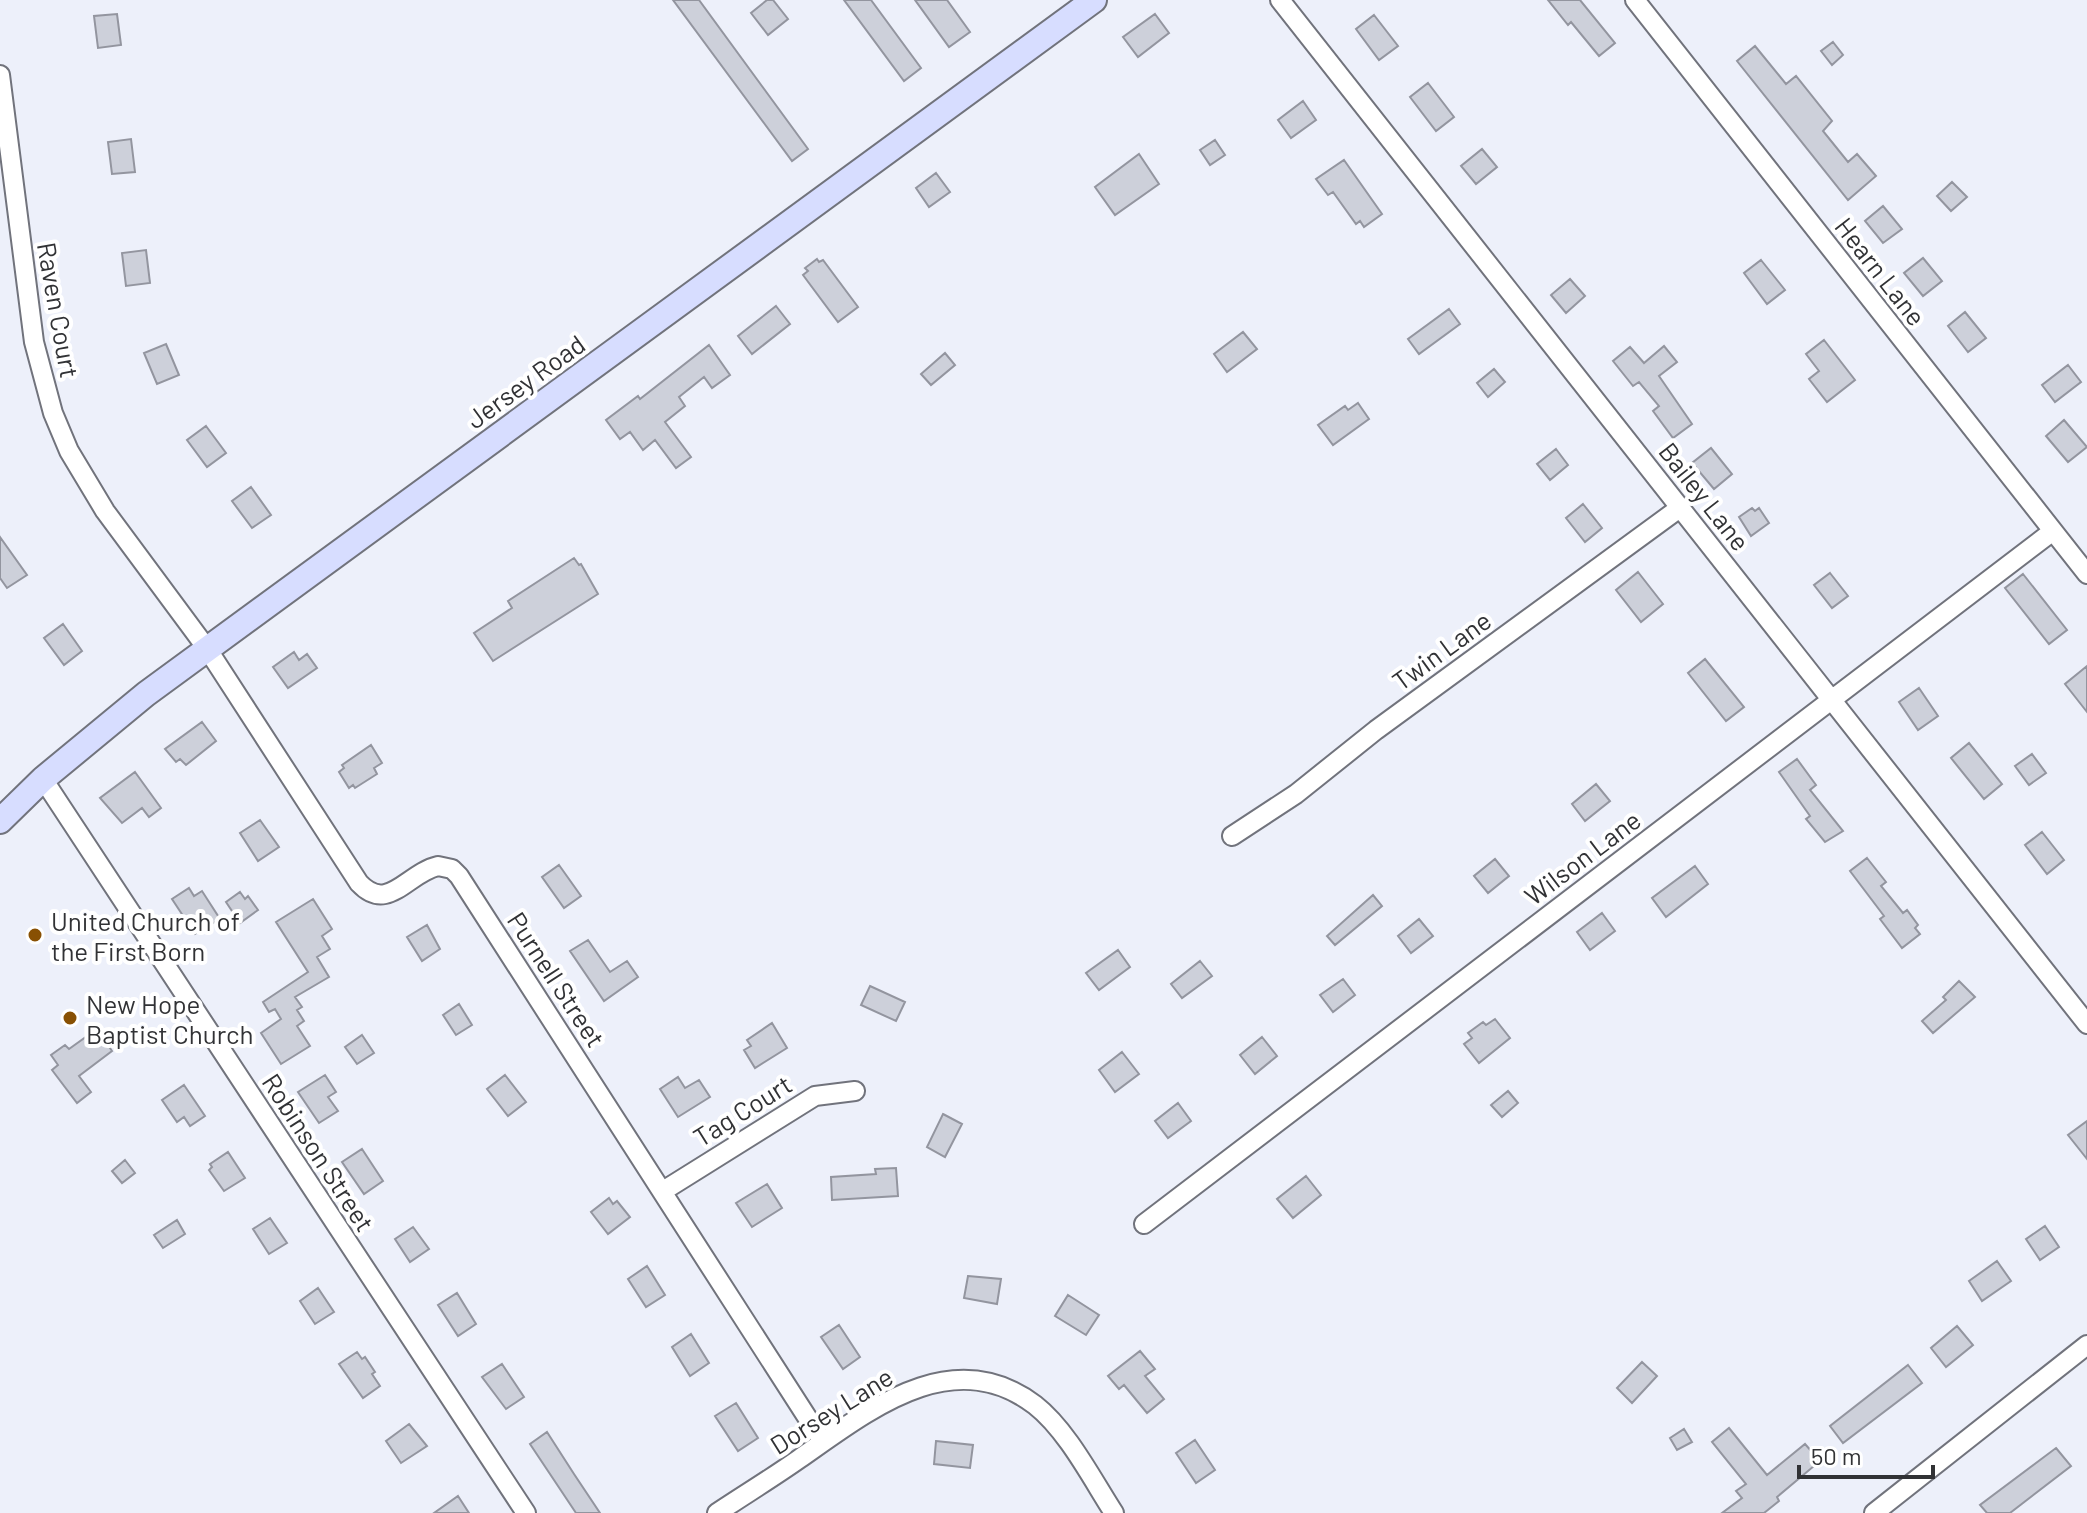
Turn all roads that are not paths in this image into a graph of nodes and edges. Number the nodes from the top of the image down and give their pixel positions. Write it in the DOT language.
graph roads {
  1 [pos="1094,0"];
  2 [pos="1280,0"];
  3 [pos="1635,0"];
  4 [pos="0,75"];
  5 [pos="1681,507"];
  6 [pos="2053,531"];
  7 [pos="2087,574"];
  8 [pos="208,650"];
  9 [pos="1831,700"];
  10 [pos="43,779"];
  11 [pos="0,821"];
  12 [pos="1232,836"];
  13 [pos="2087,1024"];
  14 [pos="855,1091"];
  15 [pos="663,1191"];
  16 [pos="1144,1224"];
  17 [pos="2087,1345"];
  18 [pos="823,1442"];
  19 [pos="526,1513"];
  20 [pos="717,1513"];
  21 [pos="1114,1513"];
  22 [pos="1874,1513"];
  1 -- 8 [label="street, Jersey Road"];
  2 -- 5 [label="street, Bailey Lane"];
  3 -- 6 [label="street, Hearn Lane"];
  4 -- 8 [label="street, Raven Court"];
  5 -- 9 [label="street, Bailey Lane"];
  5 -- 12 [label="street, Twin Lane"];
  6 -- 7 [label="street, Hearn Lane"];
  6 -- 9 [label="street, Wilson Lane"];
  8 -- 10 [label="street, Jersey Road"];
  8 -- 15 [label="street, Purnell Street"];
  9 -- 13 [label="street, Bailey Lane"];
  9 -- 16 [label="street, Wilson Lane"];
  10 -- 11 [label="street, Jersey Road"];
  10 -- 19 [label="street, Robinson Street"];
  14 -- 15 [label="street, Tag Court"];
  15 -- 18 [label="street, Purnell Street"];
  17 -- 22 [label="street"];
  18 -- 20 [label="street, Dorsey Lane"];
  18 -- 21 [label="street, Dorsey Lane"];
}
